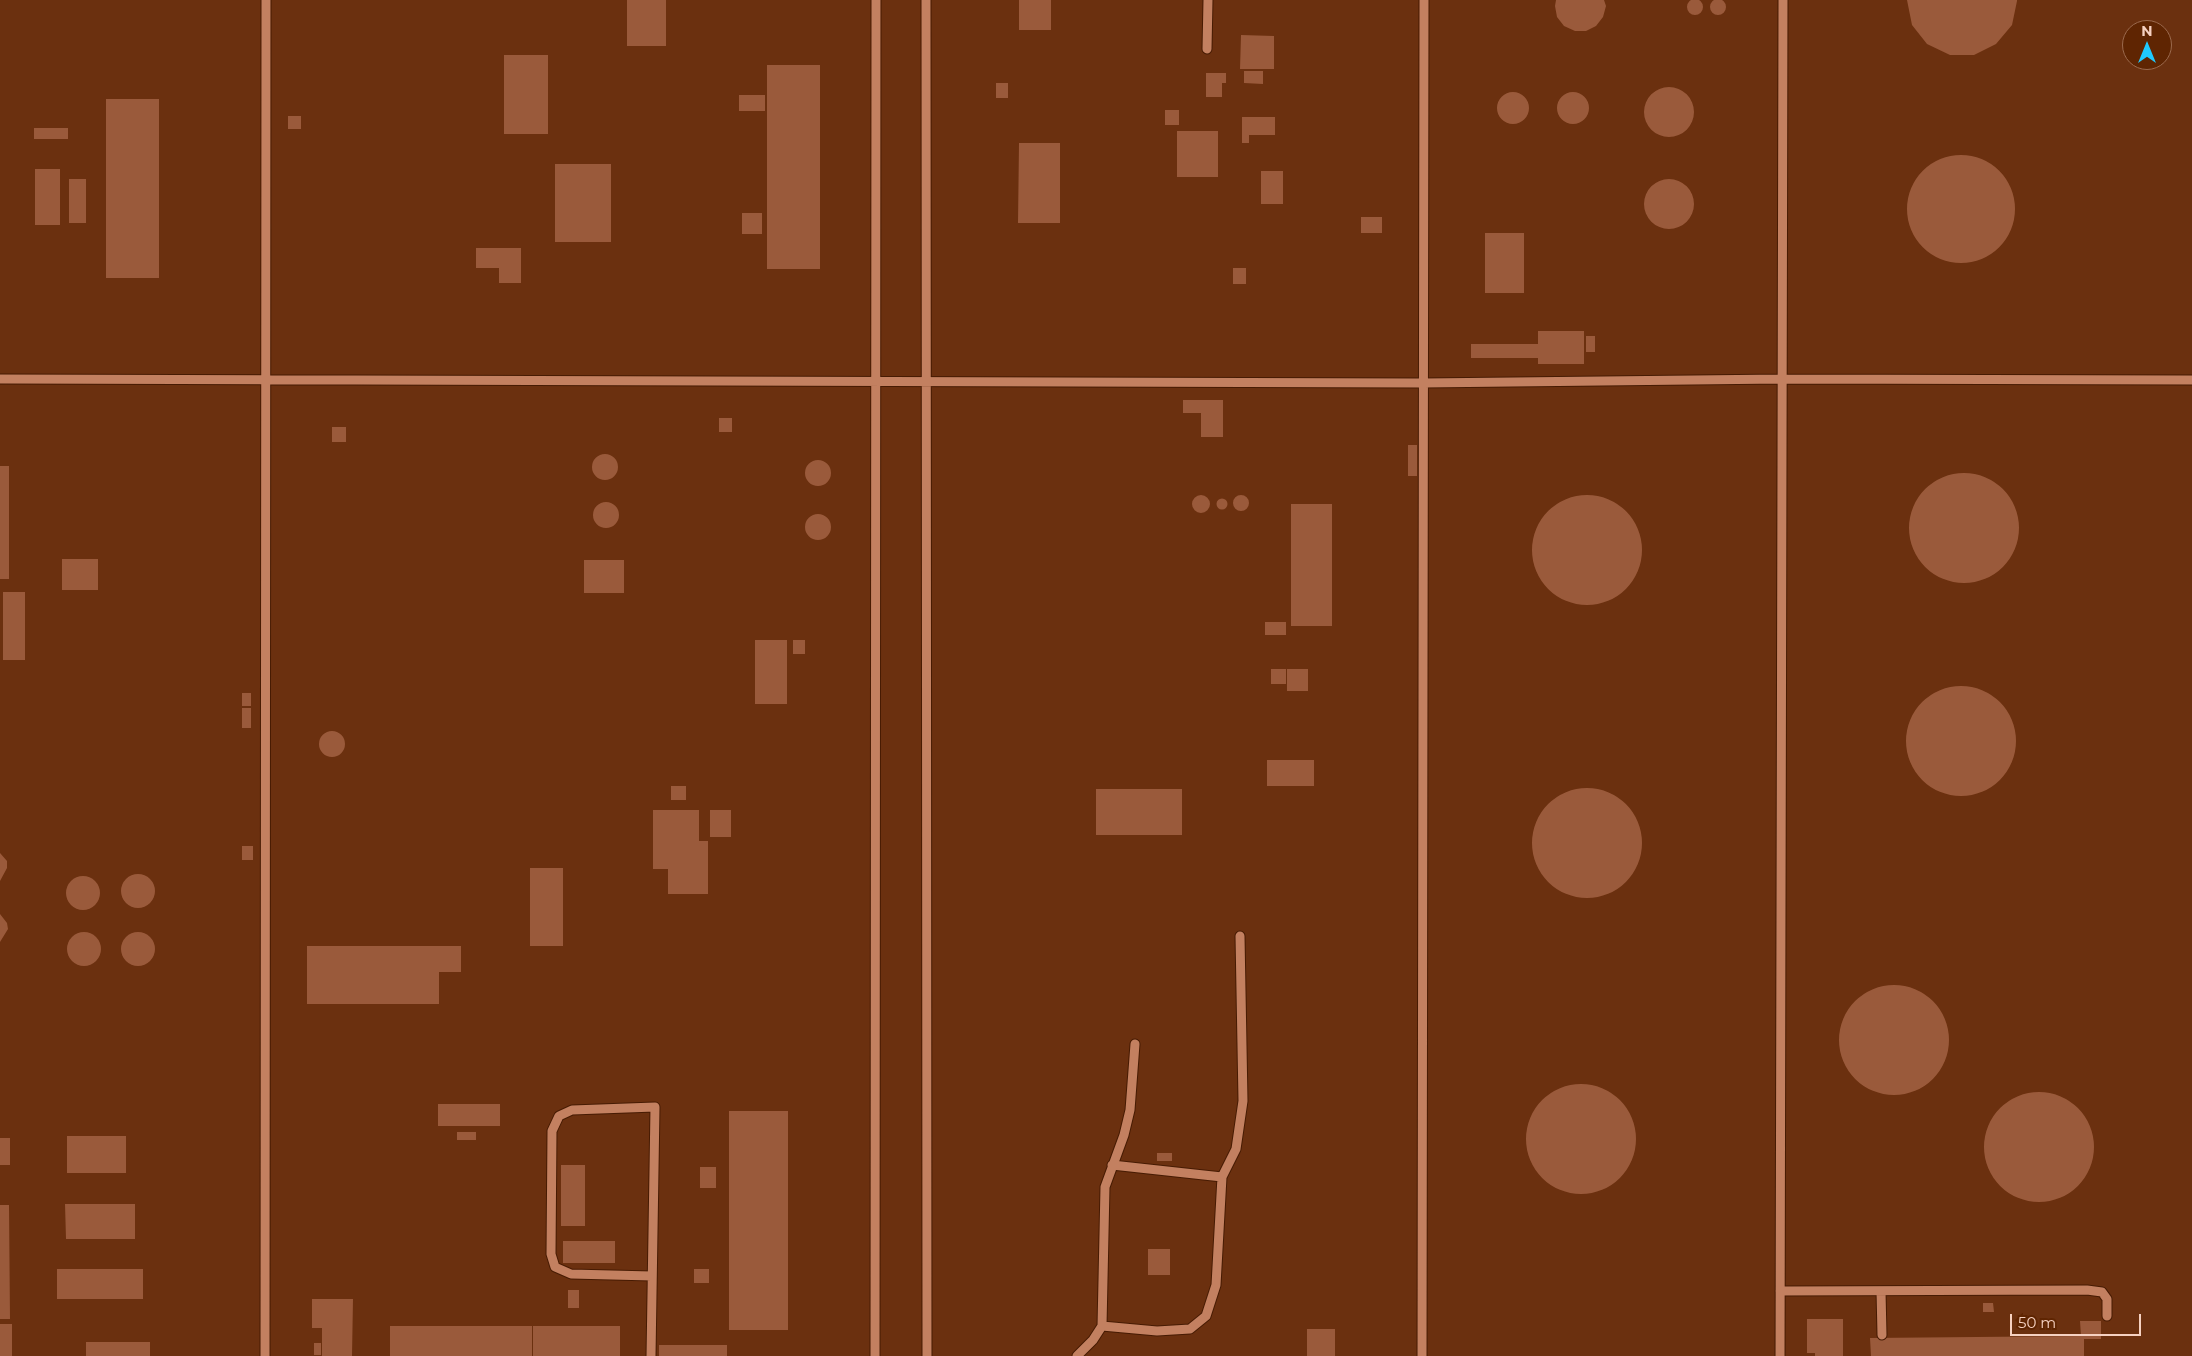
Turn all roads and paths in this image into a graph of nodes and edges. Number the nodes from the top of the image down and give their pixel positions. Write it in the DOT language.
graph roads {
  1 [pos="266,0"];
  2 [pos="876,0"];
  3 [pos="926,0"];
  4 [pos="1208,0"];
  5 [pos="1424,0"];
  6 [pos="1783,0"];
  7 [pos="1207,49"];
  8 [pos="0,379"];
  9 [pos="266,379"];
  10 [pos="1782,379"];
  11 [pos="926,380"];
  12 [pos="2192,380"];
  13 [pos="876,381"];
  14 [pos="1423,383"];
  15 [pos="1240,936"];
  16 [pos="1135,1044"];
  17 [pos="1112,1165"];
  18 [pos="1222,1177"];
  19 [pos="652,1276"];
  20 [pos="1780,1291"];
  21 [pos="1881,1291"];
  22 [pos="2107,1316"];
  23 [pos="1102,1326"];
  24 [pos="1882,1335"];
  25 [pos="265,1356"];
  26 [pos="651,1356"];
  27 [pos="876,1356"];
  28 [pos="927,1356"];
  29 [pos="1077,1356"];
  30 [pos="1422,1356"];
  31 [pos="1780,1356"];
  1 -- 9 [label="lane"];
  2 -- 13 [label="lane"];
  3 -- 11 [label="lane"];
  4 -- 7 [label="lane"];
  5 -- 14 [label="lane"];
  6 -- 10 [label="lane"];
  8 -- 9 [label="lane"];
  9 -- 13 [label="lane"];
  9 -- 25 [label="lane"];
  10 -- 12 [label="lane"];
  10 -- 14 [label="lane"];
  10 -- 20 [label="lane"];
  11 -- 13 [label="lane"];
  11 -- 14 [label="lane"];
  11 -- 28 [label="lane"];
  13 -- 27 [label="lane"];
  14 -- 30 [label="lane"];
  15 -- 18 [label="lane"];
  16 -- 17 [label="lane"];
  17 -- 18 [label="lane"];
  17 -- 23 [label="lane"];
  18 -- 23 [label="lane"];
  19 -- 19 [label="lane"];
  19 -- 26 [label="lane"];
  20 -- 21 [label="lane"];
  20 -- 31 [label="lane"];
  21 -- 22 [label="lane"];
  21 -- 24 [label="lane"];
  23 -- 29 [label="lane"];
}
